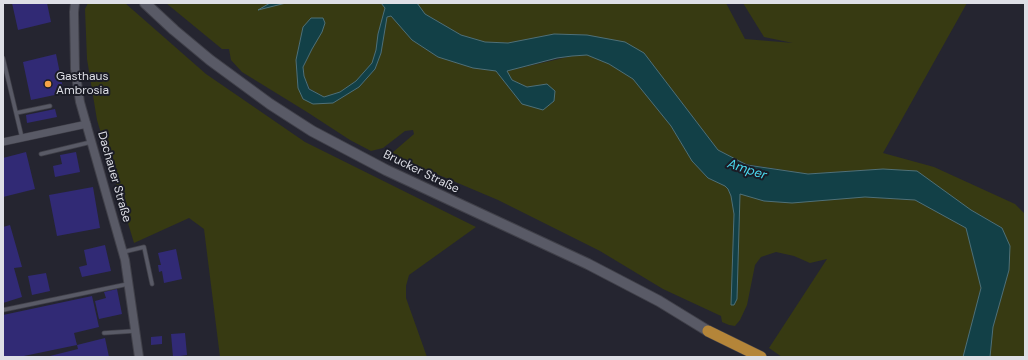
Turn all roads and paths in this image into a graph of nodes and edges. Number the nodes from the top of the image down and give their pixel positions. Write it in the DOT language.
graph roads {
  1 [pos="75,3"];
  2 [pos="145,3"];
  3 [pos="3,58"];
  4 [pos="50,106"];
  5 [pos="16,113"];
  6 [pos="87,124"];
  7 [pos="22,138"];
  8 [pos="3,142"];
  9 [pos="92,142"];
  10 [pos="41,154"];
  11 [pos="123,252"];
  12 [pos="129,284"];
  13 [pos="152,284"];
  14 [pos="3,310"];
  15 [pos="135,331"];
  16 [pos="708,331"];
  17 [pos="104,333"];
  18 [pos="139,357"];
  19 [pos="744,357"];
  20 [pos="761,357"];
  1 -- 6 [label="street, Dachauer Straße"];
  2 -- 16 [label="main road, Brucker Straße"];
  3 -- 5 [label="lane"];
  4 -- 5 [label="lane"];
  5 -- 7 [label="lane"];
  6 -- 7 [label="street"];
  6 -- 9 [label="street, Dachauer Straße"];
  7 -- 8 [label="street"];
  9 -- 10 [label="lane"];
  9 -- 11 [label="street, Dachauer Straße"];
  11 -- 12 [label="street, Dachauer Straße"];
  11 -- 13 [label="lane"];
  12 -- 14 [label="lane"];
  12 -- 15 [label="street, Dachauer Straße"];
  15 -- 17 [label="lane"];
  15 -- 18 [label="street, Dachauer Straße"];
  16 -- 19 [label="highway"];
  16 -- 20 [label="highway"];
}
